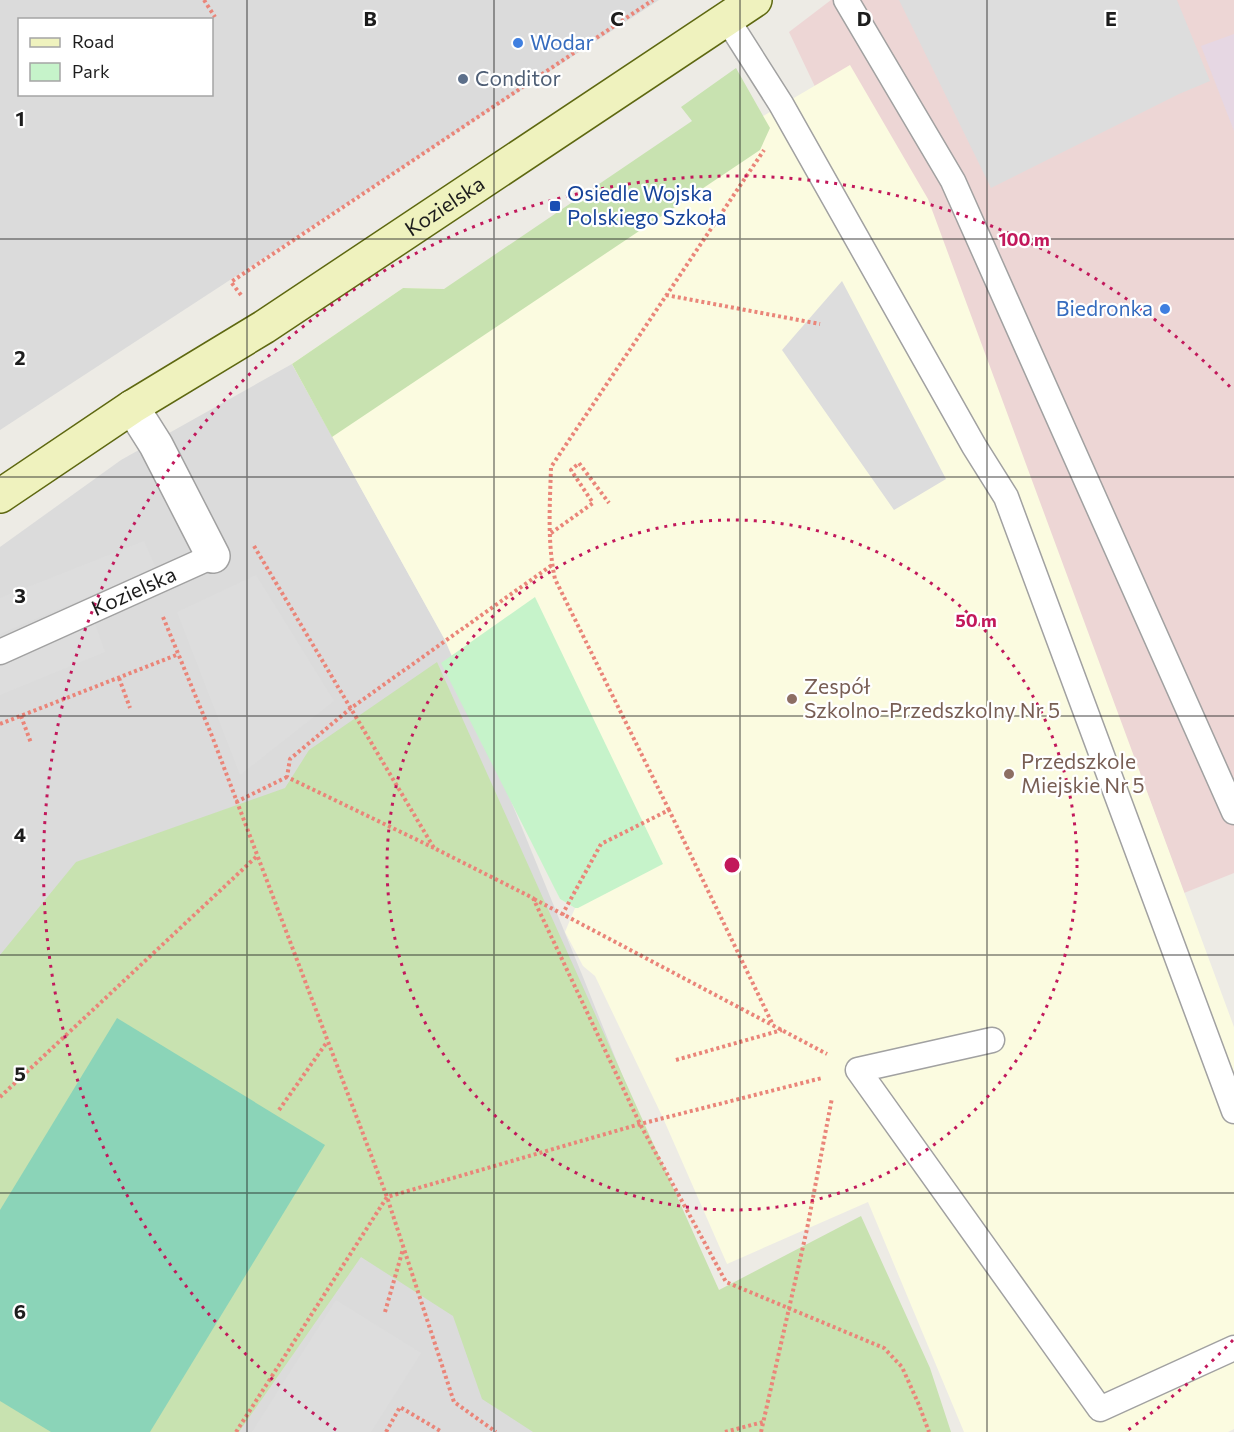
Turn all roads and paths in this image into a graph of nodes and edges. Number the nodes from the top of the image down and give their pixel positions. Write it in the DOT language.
graph roads {
  1 [pos="204,0"];
  2 [pos="654,0"];
  3 [pos="846,0"];
  4 [pos="746,5"];
  5 [pos="215,17"];
  6 [pos="794,128"];
  7 [pos="231,282"];
  8 [pos="666,295"];
  9 [pos="820,324"];
  10 [pos="132,407"];
  11 [pos="0,496"];
  12 [pos="609,503"];
  13 [pos="550,533"];
  14 [pos="253,544"];
  15 [pos="213,556"];
  16 [pos="552,565"];
  17 [pos="163,617"];
  18 [pos="0,652"];
  19 [pos="179,654"];
  20 [pos="119,678"];
  21 [pos="130,708"];
  22 [pos="351,708"];
  23 [pos="21,716"];
  24 [pos="0,724"];
  25 [pos="31,743"];
  26 [pos="287,777"];
  27 [pos="236,802"];
  28 [pos="669,810"];
  29 [pos="1234,812"];
  30 [pos="434,848"];
  31 [pos="257,856"];
  32 [pos="533,898"];
  33 [pos="562,915"];
  34 [pos="773,1025"];
  35 [pos="782,1030"];
  36 [pos="992,1040"];
  37 [pos="327,1041"];
  38 [pos="676,1060"];
  39 [pos="847,1072"];
  40 [pos="0,1097"];
  41 [pos="279,1110"];
  42 [pos="1234,1111"];
  43 [pos="640,1124"];
  44 [pos="387,1197"];
  45 [pos="404,1247"];
  46 [pos="788,1308"];
  47 [pos="385,1312"];
  48 [pos="1234,1348"];
  49 [pos="763,1422"];
  50 [pos="236,1432"];
  51 [pos="386,1432"];
  52 [pos="442,1432"];
  53 [pos="496,1432"];
  54 [pos="725,1432"];
  55 [pos="760,1432"];
  56 [pos="929,1432"];
  1 -- 5 [label="path"];
  2 -- 7 [label="path"];
  3 -- 29 [label="lane"];
  4 -- 6 [label="lane"];
  4 -- 10 [label="street, Kozielska"];
  6 -- 8 [label="path"];
  6 -- 42 [label="lane"];
  8 -- 9 [label="path"];
  8 -- 13 [label="path"];
  10 -- 11 [label="street, Kozielska"];
  10 -- 15 [label="street, Kozielska"];
  12 -- 13 [label="path"];
  13 -- 16 [label="path"];
  14 -- 22 [label="path"];
  15 -- 18 [label="lane, Kozielska"];
  16 -- 22 [label="path"];
  16 -- 28 [label="path"];
  17 -- 19 [label="path"];
  19 -- 20 [label="path"];
  19 -- 27 [label="path"];
  20 -- 21 [label="path"];
  20 -- 23 [label="path"];
  22 -- 26 [label="path"];
  22 -- 30 [label="path"];
  23 -- 24 [label="path"];
  23 -- 25 [label="path"];
  26 -- 27 [label="path"];
  26 -- 30 [label="path"];
  27 -- 31 [label="path"];
  28 -- 33 [label="path"];
  28 -- 34 [label="path"];
  30 -- 32 [label="path"];
  31 -- 37 [label="path"];
  31 -- 40 [label="path"];
  32 -- 33 [label="path"];
  32 -- 43 [label="path"];
  33 -- 34 [label="path"];
  34 -- 35 [label="path"];
  35 -- 38 [label="path"];
  35 -- 39 [label="path"];
  36 -- 39 [label="lane"];
  37 -- 41 [label="path"];
  37 -- 44 [label="path"];
  39 -- 43 [label="path"];
  39 -- 46 [label="path"];
  39 -- 48 [label="lane"];
  43 -- 44 [label="path"];
  43 -- 46 [label="path"];
  44 -- 45 [label="path"];
  44 -- 50 [label="path"];
  45 -- 47 [label="path"];
  45 -- 53 [label="path"];
  46 -- 49 [label="path"];
  46 -- 56 [label="path"];
  49 -- 54 [label="path"];
  49 -- 55 [label="path"];
  51 -- 52 [label="path"];
}
